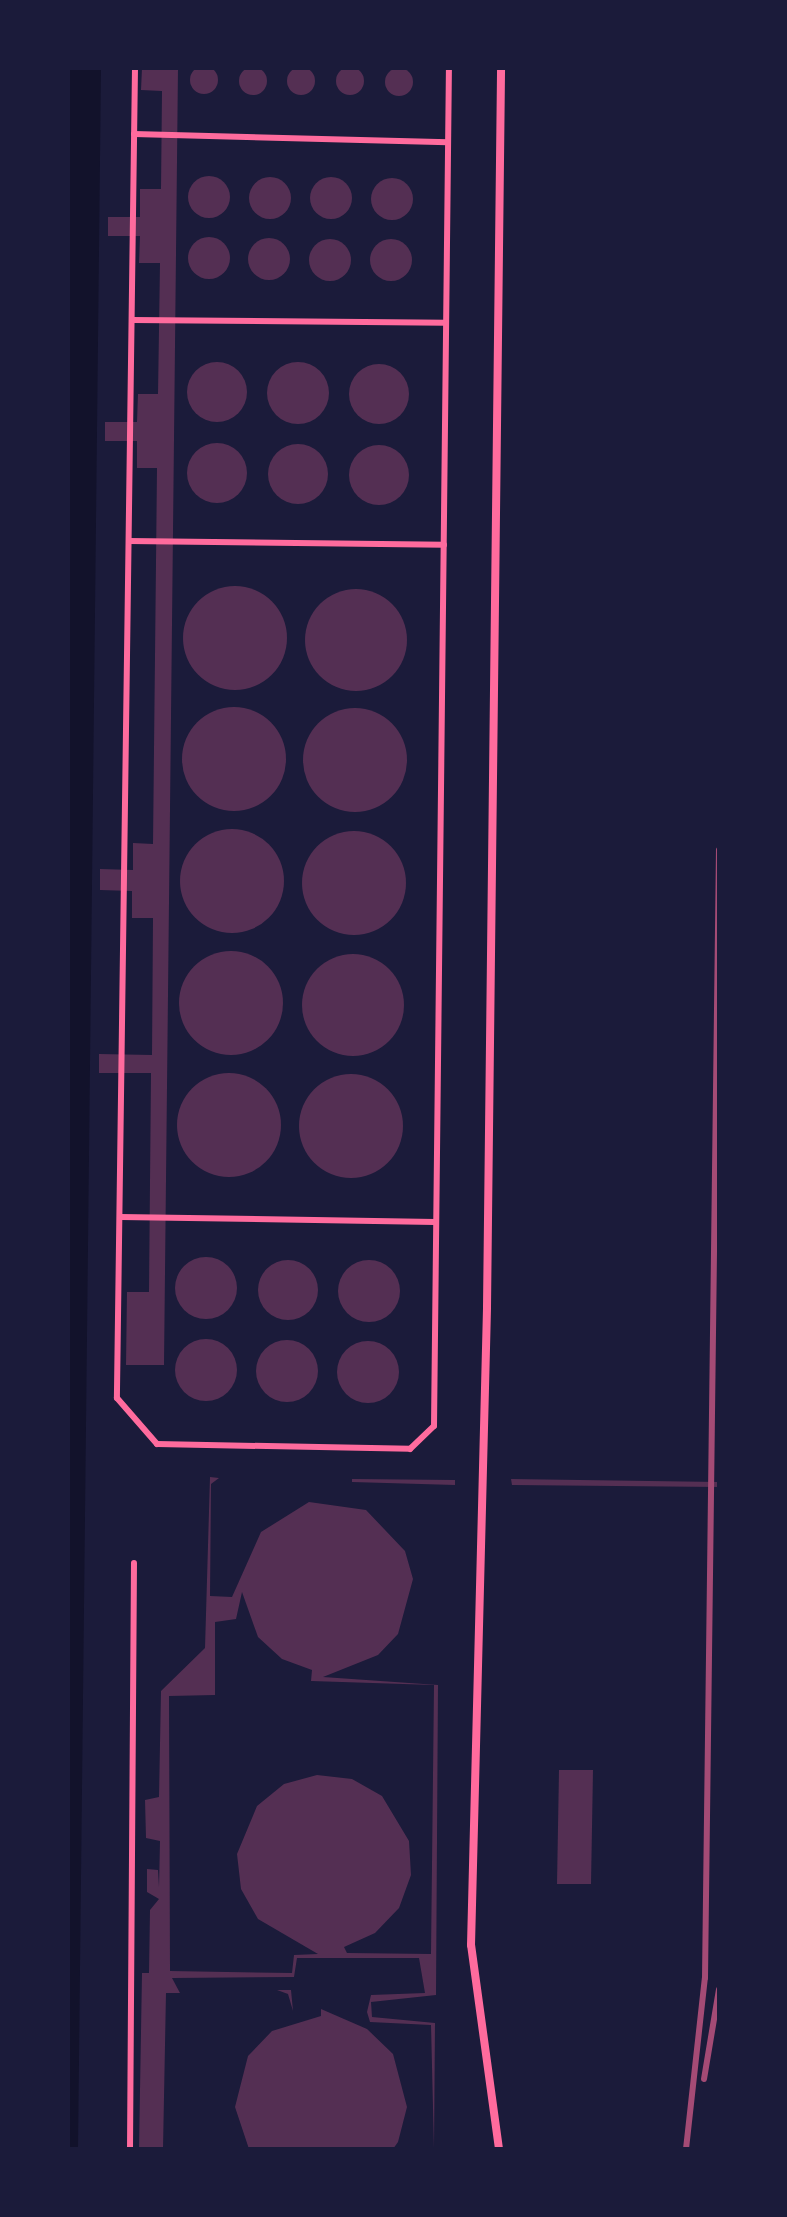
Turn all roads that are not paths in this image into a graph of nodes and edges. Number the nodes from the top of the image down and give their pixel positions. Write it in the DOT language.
graph roads {
  1 [pos="135,68"];
  2 [pos="449,68"];
  3 [pos="501,68"];
  4 [pos="134,134"];
  5 [pos="448,142"];
  6 [pos="132,320"];
  7 [pos="446,323"];
  8 [pos="129,541"];
  9 [pos="444,545"];
  10 [pos="121,1217"];
  11 [pos="435,1222"];
  12 [pos="134,1563"];
  13 [pos="130,2149"];
  14 [pos="499,2149"];
  1 -- 4 [label="lane"];
  2 -- 5 [label="lane"];
  3 -- 14 [label="street"];
  4 -- 5 [label="lane"];
  4 -- 6 [label="lane"];
  5 -- 7 [label="lane"];
  6 -- 7 [label="lane"];
  6 -- 8 [label="lane"];
  7 -- 9 [label="lane"];
  8 -- 9 [label="lane"];
  8 -- 10 [label="lane"];
  9 -- 11 [label="lane"];
  10 -- 11 [label="lane"];
  10 -- 11 [label="lane"];
  12 -- 13 [label="lane"];
}
